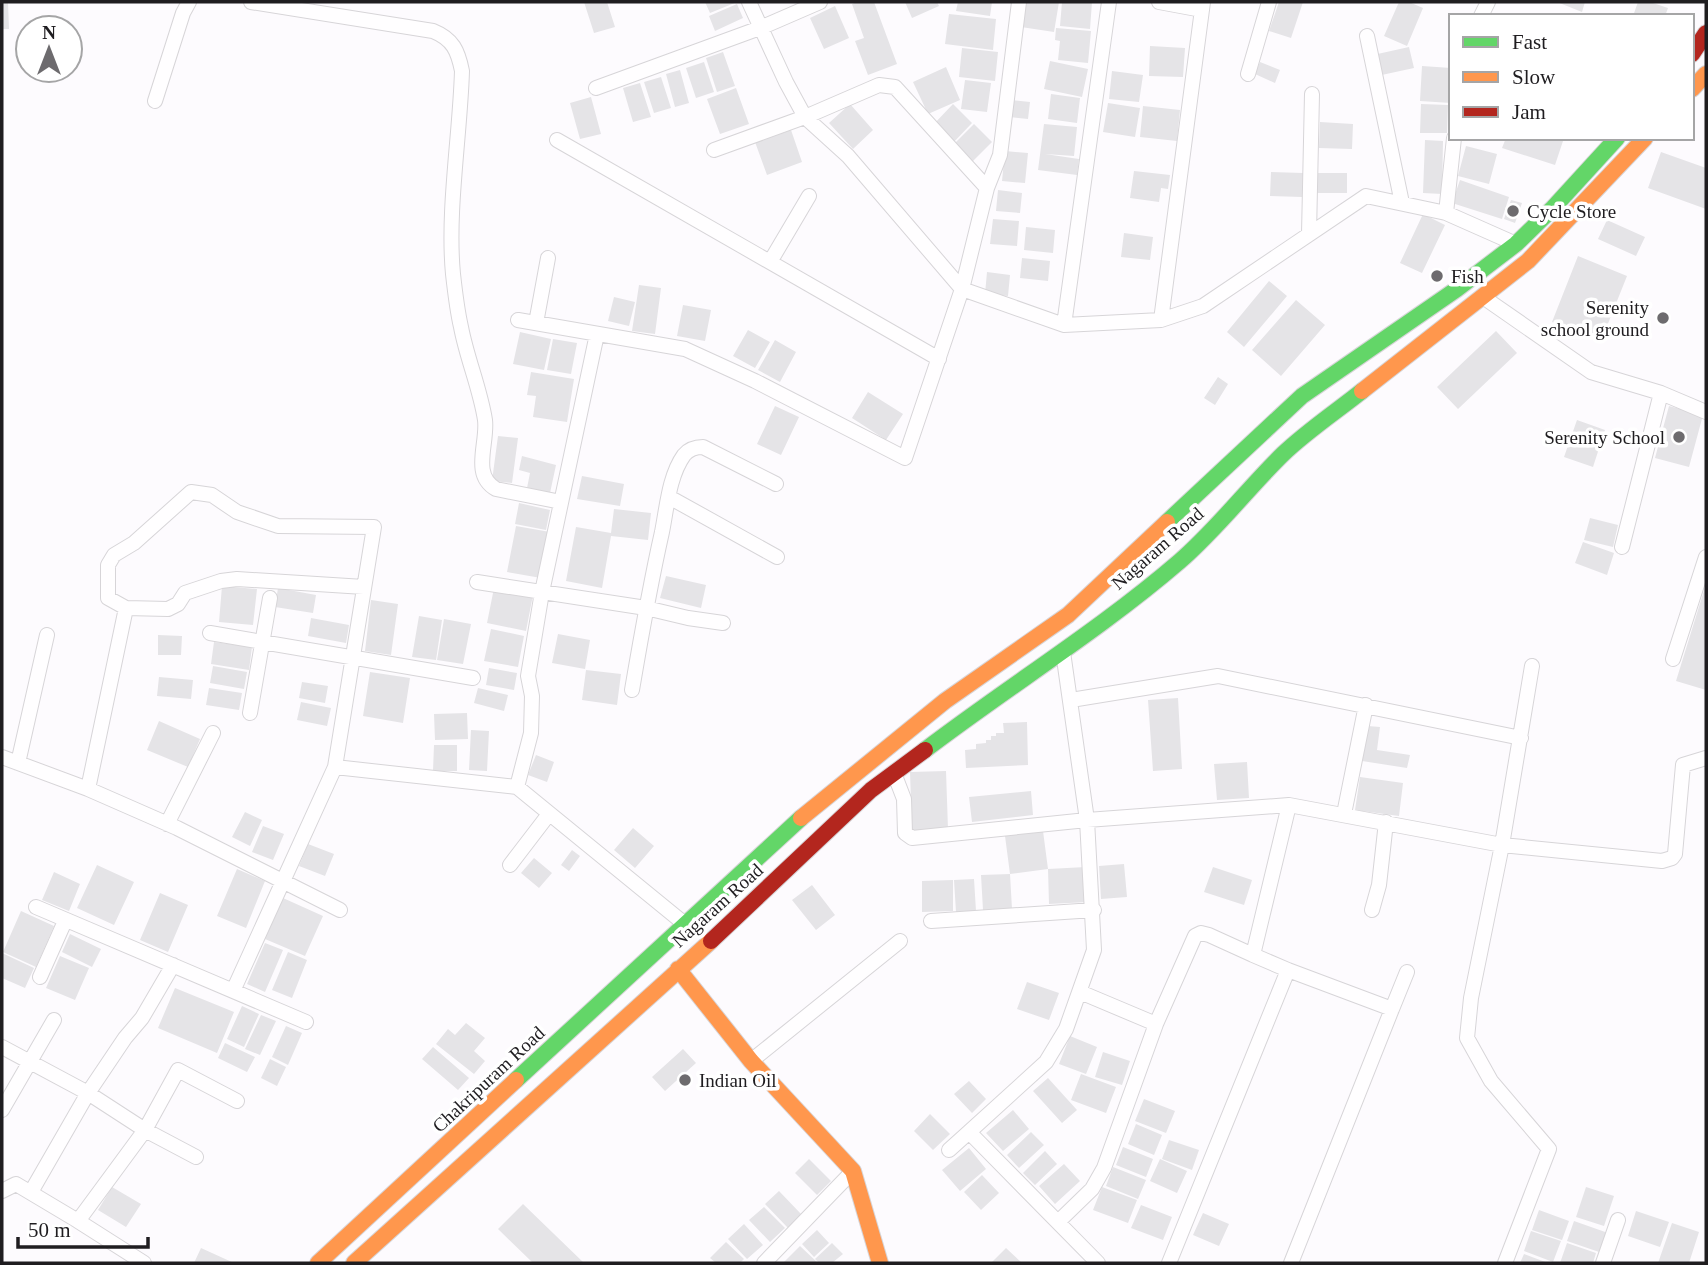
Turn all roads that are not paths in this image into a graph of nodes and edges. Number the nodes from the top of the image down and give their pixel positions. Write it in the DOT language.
graph roads {
  1 [pos="189,2"];
  2 [pos="251,2"];
  3 [pos="749,2"];
  4 [pos="820,2"];
  5 [pos="1019,2"];
  6 [pos="1109,2"];
  7 [pos="1159,2"];
  8 [pos="1269,2"];
  9 [pos="1203,6"];
  10 [pos="760,28"];
  11 [pos="1706,33"];
  12 [pos="1367,36"];
  13 [pos="1694,51"];
  14 [pos="1248,74"];
  15 [pos="1706,74"];
  16 [pos="1694,87"];
  17 [pos="596,88"];
  18 [pos="1312,94"];
  19 [pos="155,101"];
  20 [pos="805,117"];
  21 [pos="557,140"];
  22 [pos="1454,140"];
  23 [pos="1615,140"];
  24 [pos="1643,140"];
  25 [pos="714,150"];
  26 [pos="987,188"];
  27 [pos="809,196"];
  28 [pos="1402,203"];
  29 [pos="1446,213"];
  30 [pos="1309,234"];
  31 [pos="1516,243"];
  32 [pos="548,258"];
  33 [pos="770,262"];
  34 [pos="962,289"];
  35 [pos="1483,297"];
  36 [pos="518,320"];
  37 [pos="1161,320"];
  38 [pos="536,323"];
  39 [pos="1409,323"];
  40 [pos="1064,325"];
  41 [pos="597,334"];
  42 [pos="1422,342"];
  43 [pos="939,359"];
  44 [pos="1661,393"];
  45 [pos="1706,412"];
  46 [pos="776,484"];
  47 [pos="669,496"];
  48 [pos="561,502"];
  49 [pos="1622,547"];
  50 [pos="777,557"];
  51 [pos="1706,557"];
  52 [pos="477,583"];
  53 [pos="364,587"];
  54 [pos="542,592"];
  55 [pos="270,598"];
  56 [pos="126,608"];
  57 [pos="646,608"];
  58 [pos="723,623"];
  59 [pos="210,633"];
  60 [pos="47,635"];
  61 [pos="262,641"];
  62 [pos="1063,652"];
  63 [pos="352,657"];
  64 [pos="1673,659"];
  65 [pos="1532,666"];
  66 [pos="473,678"];
  67 [pos="632,690"];
  68 [pos="1071,700"];
  69 [pos="1366,705"];
  70 [pos="250,713"];
  71 [pos="213,733"];
  72 [pos="1521,738"];
  73 [pos="2,757"];
  74 [pos="1706,758"];
  75 [pos="18,763"];
  76 [pos="335,766"];
  77 [pos="894,773"];
  78 [pos="517,787"];
  79 [pos="88,789"];
  80 [pos="1289,805"];
  81 [pos="550,814"];
  82 [pos="1344,814"];
  83 [pos="1087,820"];
  84 [pos="1386,822"];
  85 [pos="167,824"];
  86 [pos="1502,845"];
  87 [pos="510,865"];
  88 [pos="283,882"];
  89 [pos="36,907"];
  90 [pos="340,910"];
  91 [pos="1094,910"];
  92 [pos="1372,910"];
  93 [pos="65,921"];
  94 [pos="931,921"];
  95 [pos="686,925"];
  96 [pos="900,940"];
  97 [pos="1253,955"];
  98 [pos="173,965"];
  99 [pos="678,969"];
  100 [pos="1288,970"];
  101 [pos="1407,972"];
  102 [pos="40,977"];
  103 [pos="233,991"];
  104 [pos="1080,992"];
  105 [pos="1392,1009"];
  106 [pos="54,1020"];
  107 [pos="306,1022"];
  108 [pos="1156,1024"];
  109 [pos="2,1047"];
  110 [pos="29,1061"];
  111 [pos="751,1061"];
  112 [pos="88,1093"];
  113 [pos="237,1101"];
  114 [pos="2,1110"];
  115 [pos="145,1129"];
  116 [pos="969,1132"];
  117 [pos="949,1150"];
  118 [pos="196,1157"];
  119 [pos="853,1171"];
  120 [pos="2,1191"];
  121 [pos="31,1192"];
  122 [pos="1618,1220"];
  123 [pos="78,1221"];
  124 [pos="1059,1221"];
  125 [pos="322,1262"];
  126 [pos="145,1263"];
  127 [pos="354,1263"];
  128 [pos="765,1263"];
  129 [pos="880,1263"];
  130 [pos="1098,1263"];
  131 [pos="1169,1263"];
  132 [pos="1291,1263"];
  133 [pos="1505,1263"];
  134 [pos="1603,1263"];
  1 -- 19 [label="street"];
  2 -- 48 [label="street"];
  3 -- 10 [label="street"];
  4 -- 10 [label="street"];
  5 -- 26 [label="street"];
  6 -- 40 [label="street"];
  7 -- 9 [label="street"];
  8 -- 14 [label="street"];
  9 -- 37 [label="street"];
  10 -- 17 [label="street"];
  10 -- 20 [label="street"];
  11 -- 13 [label="main road"];
  12 -- 28 [label="street"];
  15 -- 16 [label="main road"];
  18 -- 30 [label="street"];
  20 -- 25 [label="street"];
  20 -- 26 [label="street"];
  20 -- 34 [label="street"];
  21 -- 33 [label="street"];
  22 -- 29 [label="street"];
  23 -- 31 [label="main road, Nagaram Road"];
  24 -- 35 [label="main road, Nagaram Road"];
  26 -- 34 [label="street"];
  27 -- 33 [label="street"];
  28 -- 29 [label="street"];
  28 -- 30 [label="street"];
  29 -- 31 [label="street"];
  30 -- 37 [label="street"];
  31 -- 39 [label="main road, Nagaram Road"];
  32 -- 38 [label="street"];
  33 -- 43 [label="street"];
  34 -- 40 [label="street"];
  34 -- 43 [label="street"];
  35 -- 42 [label="main road, Nagaram Road"];
  35 -- 44 [label="street"];
  36 -- 38 [label="street"];
  37 -- 40 [label="street"];
  38 -- 41 [label="street"];
  39 -- 42 [label="main road"];
  39 -- 95 [label="main road, Nagaram Road"];
  41 -- 43 [label="street"];
  41 -- 48 [label="street"];
  42 -- 62 [label="main road, Nagaram Road"];
  44 -- 45 [label="street"];
  44 -- 49 [label="street"];
  46 -- 47 [label="street"];
  47 -- 50 [label="street"];
  47 -- 57 [label="street"];
  48 -- 54 [label="street"];
  51 -- 64 [label="street"];
  52 -- 54 [label="street"];
  53 -- 56 [label="street"];
  53 -- 56 [label="street"];
  53 -- 63 [label="street"];
  54 -- 57 [label="street"];
  54 -- 78 [label="street"];
  55 -- 61 [label="street"];
  56 -- 79 [label="street"];
  57 -- 58 [label="street"];
  57 -- 67 [label="street"];
  59 -- 61 [label="street"];
  60 -- 75 [label="street"];
  61 -- 63 [label="street"];
  61 -- 70 [label="street"];
  62 -- 68 [label="street"];
  62 -- 77 [label="main road, Nagaram Road"];
  63 -- 66 [label="street"];
  63 -- 76 [label="street"];
  65 -- 72 [label="street"];
  68 -- 69 [label="street"];
  68 -- 83 [label="street"];
  69 -- 72 [label="street"];
  69 -- 82 [label="street"];
  71 -- 85 [label="street"];
  72 -- 86 [label="street"];
  73 -- 75 [label="street"];
  74 -- 86 [label="street"];
  75 -- 79 [label="street"];
  76 -- 78 [label="street"];
  76 -- 88 [label="street"];
  77 -- 83 [label="street"];
  77 -- 99 [label="main road, Nagaram Road"];
  78 -- 81 [label="street"];
  79 -- 85 [label="street"];
  80 -- 82 [label="street"];
  80 -- 83 [label="street"];
  80 -- 97 [label="street"];
  81 -- 87 [label="street"];
  81 -- 95 [label="street"];
  82 -- 84 [label="street"];
  83 -- 91 [label="street"];
  84 -- 86 [label="street"];
  84 -- 92 [label="street"];
  85 -- 88 [label="street"];
  86 -- 133 [label="street"];
  88 -- 90 [label="street"];
  88 -- 103 [label="street"];
  89 -- 93 [label="street"];
  91 -- 94 [label="street"];
  91 -- 104 [label="street"];
  93 -- 98 [label="street"];
  93 -- 102 [label="street"];
  95 -- 125 [label="main road, Chakripuram Road"];
  96 -- 111 [label="street"];
  97 -- 100 [label="street"];
  97 -- 108 [label="street"];
  98 -- 103 [label="street"];
  98 -- 112 [label="street"];
  99 -- 111 [label="main road"];
  99 -- 127 [label="main road"];
  100 -- 105 [label="street"];
  100 -- 131 [label="street"];
  101 -- 105 [label="street"];
  103 -- 107 [label="street"];
  104 -- 108 [label="street"];
  104 -- 116 [label="street"];
  105 -- 132 [label="street"];
  106 -- 110 [label="street"];
  108 -- 124 [label="street"];
  109 -- 110 [label="street"];
  110 -- 112 [label="street"];
  110 -- 114 [label="street"];
  111 -- 119 [label="main road"];
  112 -- 115 [label="street"];
  112 -- 121 [label="street"];
  113 -- 115 [label="street"];
  115 -- 118 [label="street"];
  115 -- 123 [label="street"];
  116 -- 117 [label="street"];
  116 -- 124 [label="street"];
  119 -- 128 [label="street"];
  119 -- 129 [label="main road"];
  120 -- 121 [label="street"];
  121 -- 123 [label="street"];
  122 -- 134 [label="street"];
  123 -- 126 [label="street"];
  124 -- 130 [label="street"];
}
